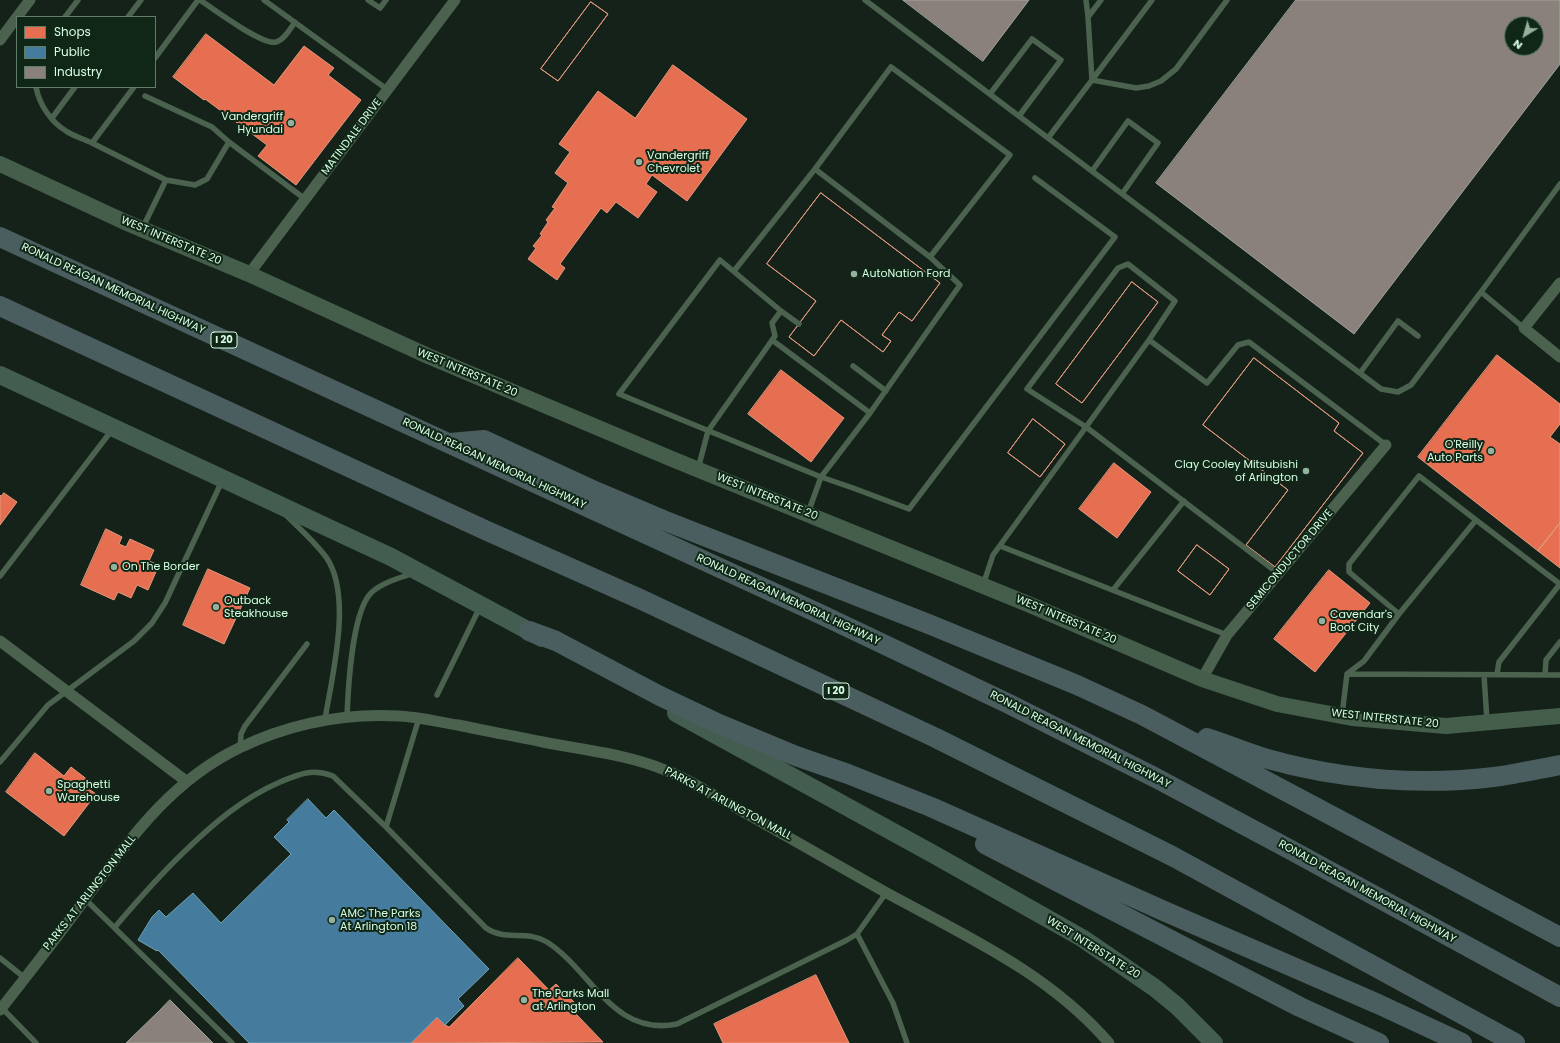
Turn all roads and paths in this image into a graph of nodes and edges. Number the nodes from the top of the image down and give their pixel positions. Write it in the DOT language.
graph roads {
  1 [pos="29,0"];
  2 [pos="78,0"];
  3 [pos="141,0"];
  4 [pos="199,0"];
  5 [pos="264,0"];
  6 [pos="368,0"];
  7 [pos="386,0"];
  8 [pos="455,0"];
  9 [pos="865,0"];
  10 [pos="1086,0"];
  11 [pos="1101,0"];
  12 [pos="1152,0"];
  13 [pos="1227,0"];
  14 [pos="18,16"];
  15 [pos="66,16"];
  16 [pos="129,16"];
  17 [pos="1088,17"];
  18 [pos="16,18"];
  19 [pos="295,22"];
  20 [pos="0,40"];
  21 [pos="156,57"];
  22 [pos="1092,80"];
  23 [pos="36,88"];
  24 [pos="74,88"];
  25 [pos="133,88"];
  26 [pos="388,90"];
  27 [pos="990,94"];
  28 [pos="145,96"];
  29 [pos="1019,116"];
  30 [pos="52,118"];
  31 [pos="1048,138"];
  32 [pos="229,142"];
  33 [pos="92,143"];
  34 [pos="0,164"];
  35 [pos="815,169"];
  36 [pos="1092,171"];
  37 [pos="1035,178"];
  38 [pos="166,180"];
  39 [pos="1560,184"];
  40 [pos="1122,194"];
  41 [pos="305,199"];
  42 [pos="142,229"];
  43 [pos="0,237"];
  44 [pos="930,257"];
  45 [pos="734,271"];
  46 [pos="249,274"];
  47 [pos="1560,283"];
  48 [pos="1481,292"];
  49 [pos="0,306"];
  50 [pos="781,311"];
  51 [pos="799,324"];
  52 [pos="1524,328"];
  53 [pos="1418,336"];
  54 [pos="772,340"];
  55 [pos="1149,340"];
  56 [pos="1560,357"];
  57 [pos="853,366"];
  58 [pos="1360,373"];
  59 [pos="0,375"];
  60 [pos="886,391"];
  61 [pos="870,413"];
  62 [pos="1086,427"];
  63 [pos="114,428"];
  64 [pos="708,431"];
  65 [pos="448,443"];
  66 [pos="1386,445"];
  67 [pos="698,469"];
  68 [pos="821,477"];
  69 [pos="223,479"];
  70 [pos="271,501"];
  71 [pos="1184,501"];
  72 [pos="807,514"];
  73 [pos="1476,520"];
  74 [pos="1000,546"];
  75 [pos="420,571"];
  76 [pos="1279,574"];
  77 [pos="0,576"];
  78 [pos="1560,584"];
  79 [pos="983,585"];
  80 [pos="1113,590"];
  81 [pos="481,605"];
  82 [pos="1399,614"];
  83 [pos="529,631"];
  84 [pos="1227,635"];
  85 [pos="0,641"];
  86 [pos="1560,642"];
  87 [pos="307,644"];
  88 [pos="1347,674"];
  89 [pos="1484,674"];
  90 [pos="1497,674"];
  91 [pos="1560,674"];
  92 [pos="1545,675"];
  93 [pos="1202,679"];
  94 [pos="66,692"];
  95 [pos="437,695"];
  96 [pos="1142,715"];
  97 [pos="1342,716"];
  98 [pos="1560,716"];
  99 [pos="347,717"];
  100 [pos="419,718"];
  101 [pos="325,719"];
  102 [pos="1487,723"];
  103 [pos="240,748"];
  104 [pos="796,756"];
  105 [pos="0,762"];
  106 [pos="1560,765"];
  107 [pos="186,781"];
  108 [pos="386,827"];
  109 [pos="886,892"];
  110 [pos="85,899"];
  111 [pos="115,927"];
  112 [pos="857,934"];
  113 [pos="1560,937"];
  114 [pos="0,958"];
  115 [pos="25,978"];
  116 [pos="1560,997"];
  117 [pos="1,1009"];
  118 [pos="36,1043"];
  119 [pos="232,1043"];
  120 [pos="907,1043"];
  121 [pos="1109,1043"];
  122 [pos="1214,1043"];
  123 [pos="1379,1043"];
  124 [pos="1462,1043"];
  125 [pos="1515,1043"];
  1 -- 14 [label="street"];
  2 -- 15 [label="lane"];
  3 -- 16 [label="lane"];
  4 -- 19 [label="lane"];
  4 -- 21 [label="lane"];
  5 -- 19 [label="lane"];
  6 -- 7 [label="lane"];
  8 -- 26 [label="street, MATINDALE DRIVE"];
  9 -- 27 [label="lane"];
  10 -- 17 [label="lane"];
  11 -- 17 [label="lane"];
  12 -- 22 [label="lane"];
  13 -- 22 [label="lane"];
  17 -- 22 [label="lane"];
  18 -- 20 [label="street"];
  19 -- 26 [label="lane"];
  22 -- 31 [label="lane"];
  23 -- 30 [label="lane"];
  24 -- 30 [label="lane"];
  25 -- 33 [label="lane"];
  26 -- 41 [label="street, MATINDALE DRIVE"];
  27 -- 29 [label="lane"];
  27 -- 29 [label="lane"];
  28 -- 32 [label="lane"];
  29 -- 31 [label="lane"];
  30 -- 33 [label="lane"];
  31 -- 36 [label="lane"];
  32 -- 38 [label="lane"];
  32 -- 41 [label="lane"];
  33 -- 38 [label="lane"];
  34 -- 42 [label="main road, WEST INTERSTATE 20"];
  35 -- 44 [label="lane"];
  35 -- 44 [label="lane"];
  35 -- 45 [label="lane"];
  36 -- 40 [label="lane"];
  36 -- 40 [label="lane"];
  37 -- 68 [label="lane"];
  38 -- 42 [label="lane"];
  39 -- 48 [label="lane"];
  40 -- 58 [label="lane"];
  41 -- 46 [label="street, MATINDALE DRIVE"];
  42 -- 46 [label="main road, WEST INTERSTATE 20"];
  43 -- 65 [label="highway, RONALD REAGAN MEMORIAL HIGHWAY / I 20"];
  44 -- 60 [label="lane"];
  45 -- 50 [label="lane"];
  45 -- 64 [label="lane"];
  46 -- 67 [label="main road, WEST INTERSTATE 20"];
  47 -- 52 [label="street"];
  48 -- 52 [label="lane"];
  48 -- 58 [label="lane"];
  49 -- 125 [label="highway, I 20"];
  50 -- 51 [label="lane"];
  50 -- 54 [label="lane"];
  52 -- 56 [label="street"];
  53 -- 58 [label="lane"];
  54 -- 61 [label="lane"];
  54 -- 64 [label="lane"];
  55 -- 62 [label="lane"];
  55 -- 62 [label="lane"];
  55 -- 66 [label="lane"];
  57 -- 60 [label="lane"];
  59 -- 63 [label="main road, WEST INTERSTATE 20"];
  60 -- 61 [label="lane"];
  61 -- 68 [label="lane"];
  62 -- 71 [label="lane"];
  62 -- 74 [label="lane"];
  63 -- 69 [label="main road, WEST INTERSTATE 20"];
  63 -- 77 [label="lane"];
  64 -- 67 [label="lane"];
  64 -- 68 [label="lane"];
  65 -- 96 [label="highway"];
  65 -- 116 [label="highway, RONALD REAGAN MEMORIAL HIGHWAY / I 20"];
  66 -- 76 [label="street, SEMICONDUCTOR DRIVE"];
  67 -- 72 [label="main road, WEST INTERSTATE 20"];
  68 -- 72 [label="lane"];
  69 -- 70 [label="main road, WEST INTERSTATE 20"];
  69 -- 94 [label="lane"];
  70 -- 75 [label="main road, WEST INTERSTATE 20"];
  70 -- 101 [label="lane"];
  71 -- 76 [label="lane"];
  71 -- 80 [label="lane"];
  72 -- 79 [label="main road, WEST INTERSTATE 20"];
  73 -- 78 [label="lane"];
  73 -- 82 [label="lane"];
  73 -- 82 [label="lane"];
  74 -- 79 [label="lane"];
  74 -- 80 [label="lane"];
  75 -- 81 [label="main road, WEST INTERSTATE 20"];
  75 -- 99 [label="lane"];
  76 -- 84 [label="street, SEMICONDUCTOR DRIVE"];
  78 -- 90 [label="lane"];
  79 -- 93 [label="main road, WEST INTERSTATE 20"];
  80 -- 84 [label="lane"];
  81 -- 83 [label="main road, WEST INTERSTATE 20"];
  81 -- 95 [label="lane"];
  82 -- 88 [label="lane"];
  83 -- 104 [label="highway"];
  83 -- 122 [label="main road, WEST INTERSTATE 20"];
  84 -- 93 [label="street, SEMICONDUCTOR DRIVE"];
  85 -- 94 [label="street"];
  86 -- 92 [label="lane"];
  87 -- 103 [label="lane"];
  88 -- 89 [label="lane"];
  88 -- 97 [label="lane"];
  89 -- 90 [label="lane"];
  89 -- 102 [label="lane"];
  90 -- 92 [label="lane"];
  91 -- 92 [label="lane"];
  93 -- 97 [label="main road, WEST INTERSTATE 20"];
  94 -- 105 [label="lane"];
  94 -- 107 [label="street"];
  96 -- 106 [label="highway"];
  96 -- 113 [label="highway"];
  97 -- 102 [label="main road, WEST INTERSTATE 20"];
  98 -- 102 [label="main road, WEST INTERSTATE 20"];
  99 -- 100 [label="street, PARKS AT ARLINGTON MALL"];
  99 -- 101 [label="street, PARKS AT ARLINGTON MALL"];
  100 -- 108 [label="lane"];
  100 -- 109 [label="street, PARKS AT ARLINGTON MALL"];
  101 -- 103 [label="street, PARKS AT ARLINGTON MALL"];
  103 -- 107 [label="street, PARKS AT ARLINGTON MALL"];
  104 -- 123 [label="highway"];
  104 -- 124 [label="highway"];
  107 -- 110 [label="street, PARKS AT ARLINGTON MALL"];
  108 -- 111 [label="lane"];
  108 -- 112 [label="lane"];
  109 -- 112 [label="lane"];
  109 -- 121 [label="street, PARKS AT ARLINGTON MALL"];
  110 -- 111 [label="lane"];
  110 -- 115 [label="street, PARKS AT ARLINGTON MALL"];
  111 -- 119 [label="lane"];
  112 -- 120 [label="lane"];
  114 -- 115 [label="lane"];
  115 -- 117 [label="street, PARKS AT ARLINGTON MALL"];
  117 -- 118 [label="lane"];
}
